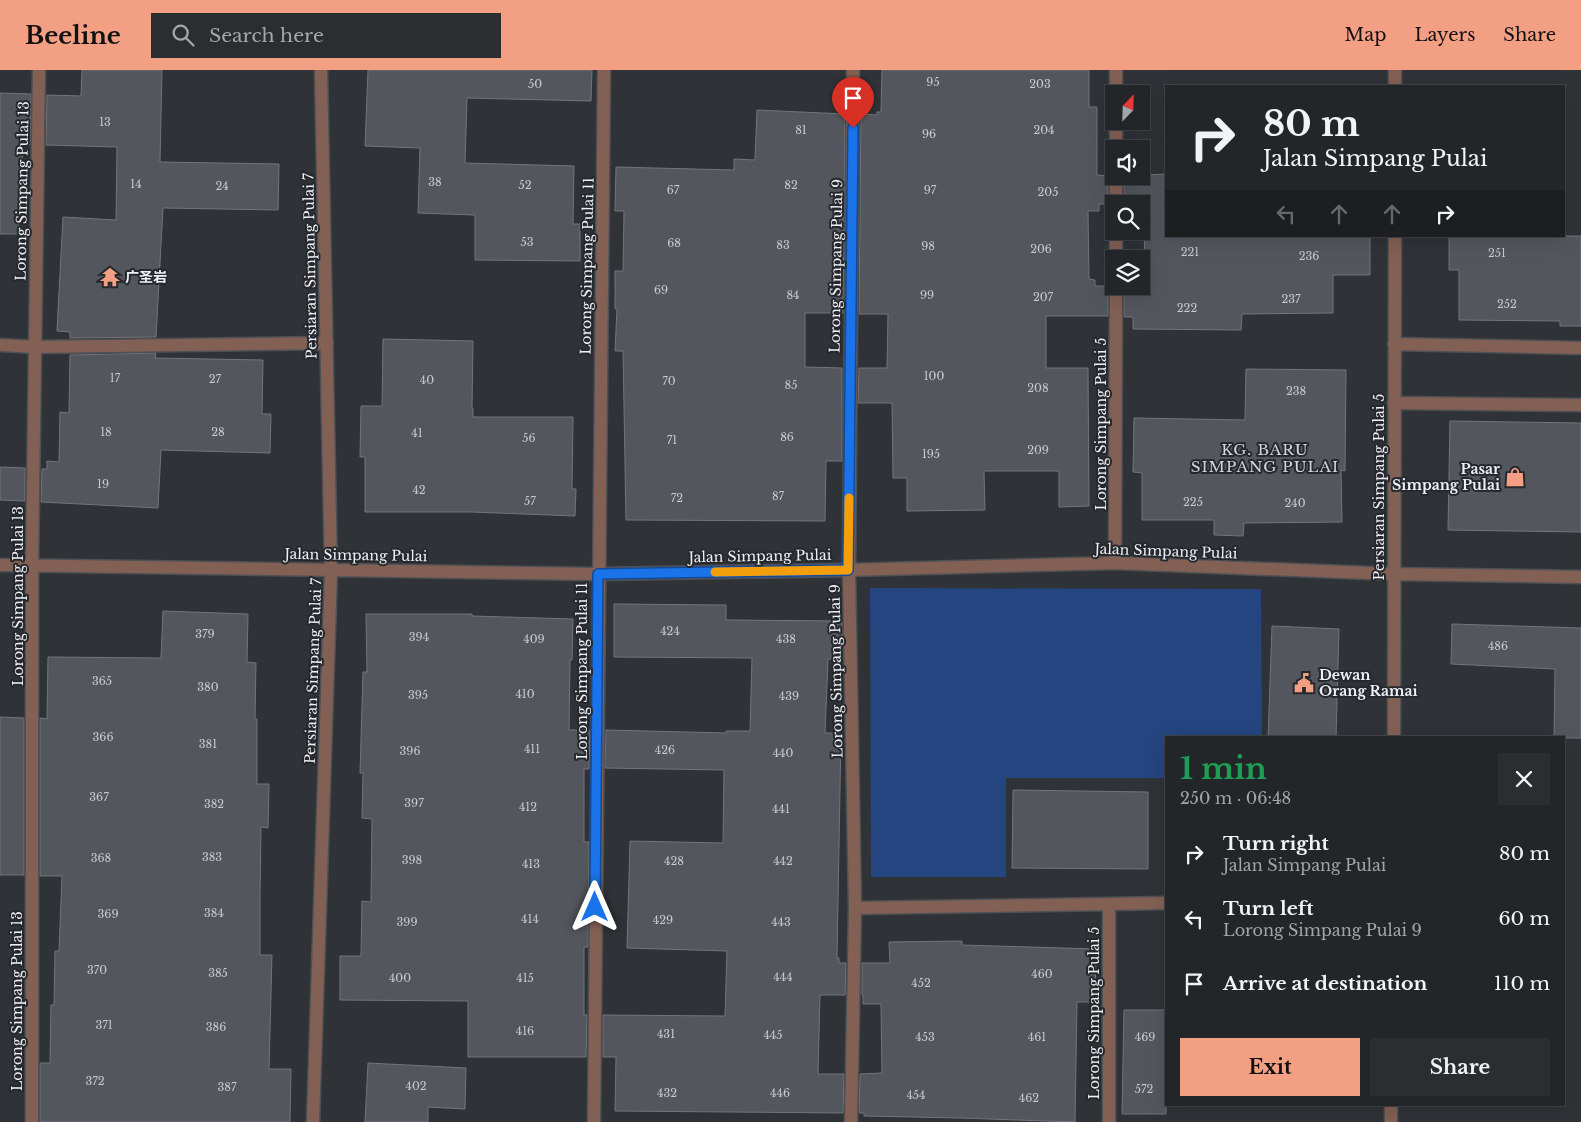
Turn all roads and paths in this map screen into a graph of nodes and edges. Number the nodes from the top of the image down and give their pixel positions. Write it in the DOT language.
graph roads {
  1 [pos="39,70"];
  2 [pos="321,70"];
  3 [pos="604,70"];
  4 [pos="853,70"];
  5 [pos="1116,70"];
  6 [pos="1395,70"];
  7 [pos="1116,85"];
  8 [pos="1395,85"];
  9 [pos="1395,237"];
  10 [pos="1116,295"];
  11 [pos="327,343"];
  12 [pos="1394,344"];
  13 [pos="0,345"];
  14 [pos="35,346"];
  15 [pos="1581,348"];
  16 [pos="1394,403"];
  17 [pos="1581,405"];
  18 [pos="1115,563"];
  19 [pos="0,565"];
  20 [pos="32,566"];
  21 [pos="331,570"];
  22 [pos="848,570"];
  23 [pos="598,574"];
  24 [pos="1394,574"];
  25 [pos="1581,576"];
  26 [pos="1394,736"];
  27 [pos="1109,904"];
  28 [pos="1165,904"];
  29 [pos="856,908"];
  30 [pos="1391,1106"];
  31 [pos="32,1122"];
  32 [pos="312,1122"];
  33 [pos="594,1122"];
  34 [pos="852,1122"];
  35 [pos="1108,1122"];
  36 [pos="1390,1122"];
  1 -- 14 [label="street, Lorong Simpang Pulai 13"];
  2 -- 11 [label="street, Persiaran Simpang Pulai 7"];
  3 -- 23 [label="street, Lorong Simpang Pulai 11"];
  4 -- 22 [label="street, Lorong Simpang Pulai 9"];
  5 -- 7 [label="street"];
  6 -- 8 [label="street"];
  9 -- 12 [label="street, Persiaran Simpang Pulai 5"];
  10 -- 18 [label="street, Lorong Simpang Pulai 5"];
  11 -- 14 [label="street"];
  11 -- 21 [label="street, Persiaran Simpang Pulai 7"];
  12 -- 15 [label="street"];
  12 -- 16 [label="street, Persiaran Simpang Pulai 5"];
  13 -- 14 [label="street"];
  14 -- 20 [label="street, Lorong Simpang Pulai 13"];
  16 -- 17 [label="street"];
  16 -- 24 [label="street, Persiaran Simpang Pulai 5"];
  18 -- 22 [label="street, Jalan Simpang Pulai"];
  18 -- 24 [label="street, Jalan Simpang Pulai"];
  19 -- 20 [label="street, Jalan Simpang Pulai"];
  20 -- 21 [label="street, Jalan Simpang Pulai"];
  20 -- 31 [label="street, Lorong Simpang Pulai 13"];
  21 -- 23 [label="street, Jalan Simpang Pulai"];
  21 -- 32 [label="street, Persiaran Simpang Pulai 7"];
  22 -- 23 [label="street, Jalan Simpang Pulai"];
  22 -- 29 [label="street, Lorong Simpang Pulai 9"];
  23 -- 33 [label="street, Lorong Simpang Pulai 11"];
  24 -- 25 [label="street, Jalan Simpang Pulai"];
  24 -- 26 [label="street, Persiaran Simpang Pulai 5"];
  27 -- 28 [label="street"];
  27 -- 29 [label="street"];
  27 -- 35 [label="street, Lorong Simpang Pulai 5"];
  29 -- 34 [label="street, Lorong Simpang Pulai 9"];
  30 -- 36 [label="street"];
}
